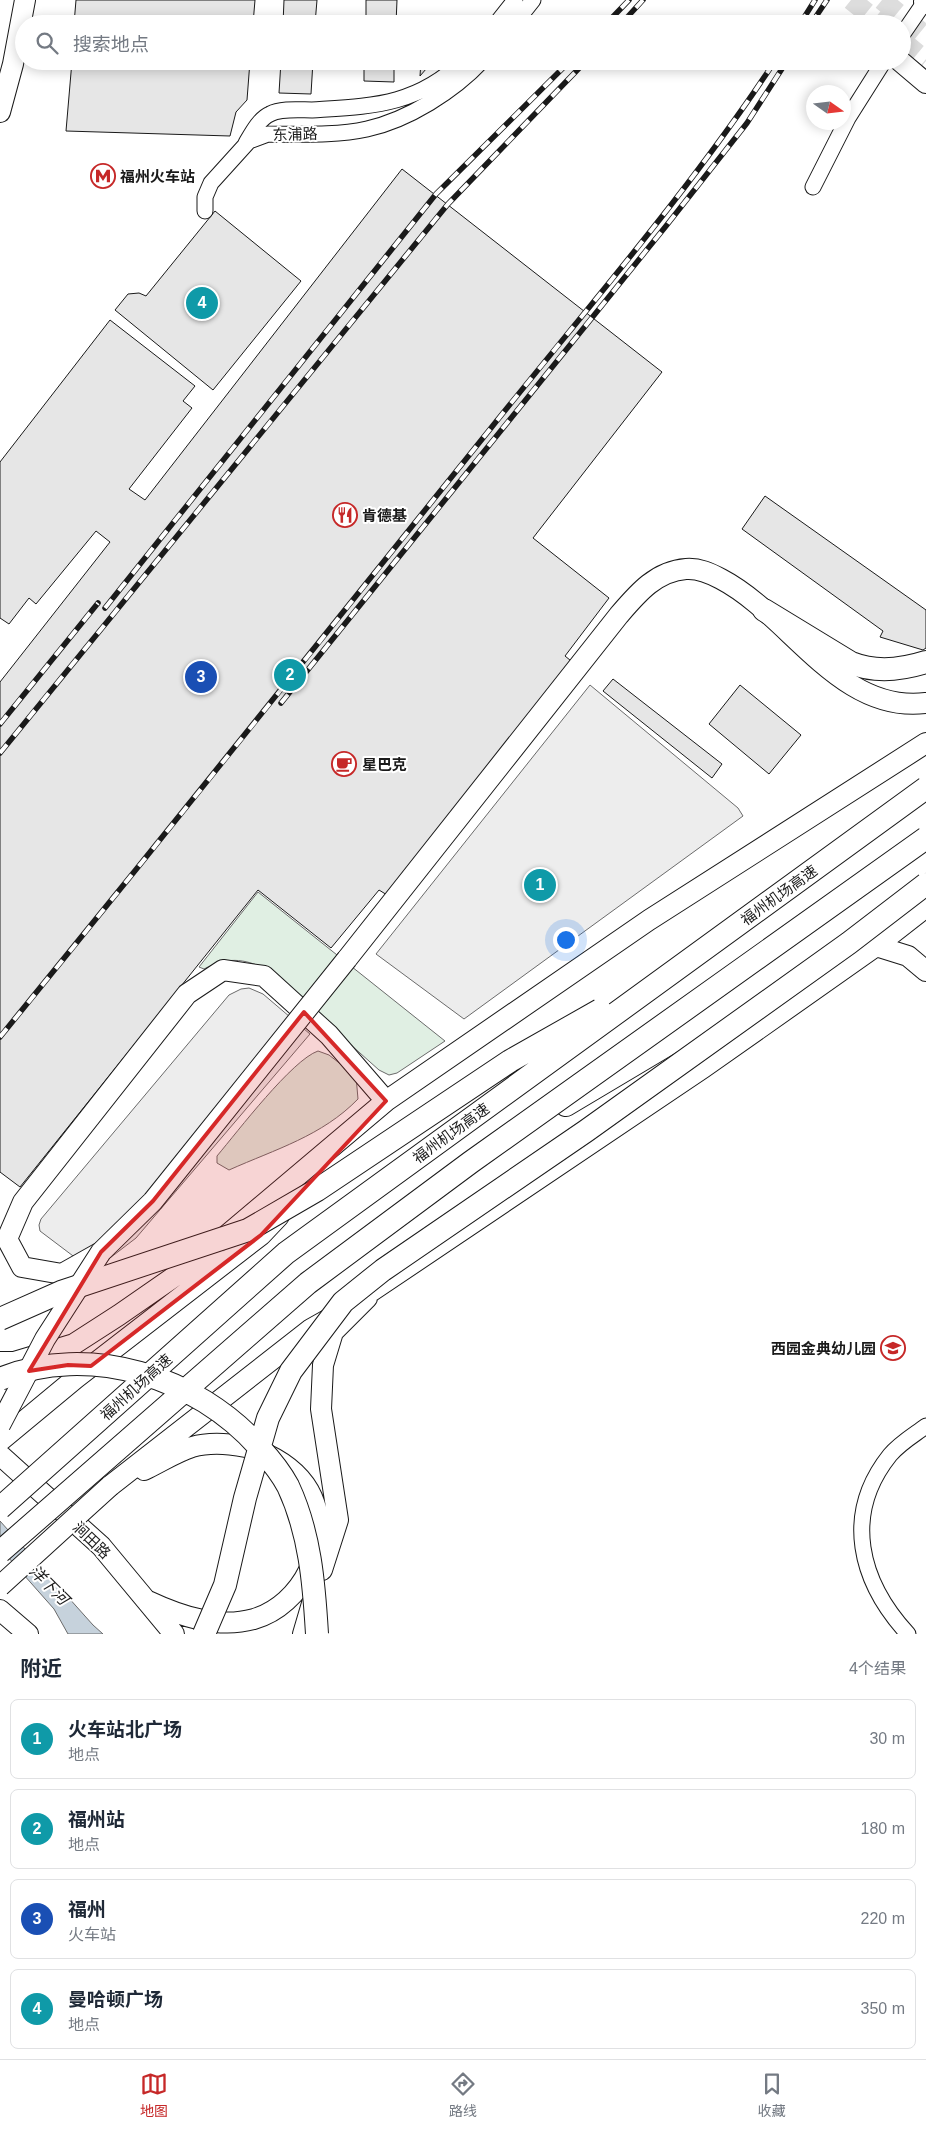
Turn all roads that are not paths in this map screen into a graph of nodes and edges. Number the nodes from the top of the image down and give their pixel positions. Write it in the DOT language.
graph roads {
  1 [pos="25,0"];
  2 [pos="516,0"];
  3 [pos="534,0"];
  4 [pos="925,2"];
  5 [pos="22,15"];
  6 [pos="504,15"];
  7 [pos="522,15"];
  8 [pos="911,22"];
  9 [pos="15,57"];
  10 [pos="452,70"];
  11 [pos="473,70"];
  12 [pos="878,70"];
  13 [pos="911,70"];
  14 [pos="926,83"];
  15 [pos="0,112"];
  16 [pos="236,156"];
  17 [pos="813,187"];
  18 [pos="205,211"];
  19 [pos="764,610"];
  20 [pos="926,662"];
  21 [pos="926,703"];
  22 [pos="926,743"];
  23 [pos="926,788"];
  24 [pos="926,838"];
  25 [pos="926,858"];
  26 [pos="926,884"];
  27 [pos="926,907"];
  28 [pos="876,946"];
  29 [pos="694,957"];
  30 [pos="926,971"];
  31 [pos="386,1101"];
  32 [pos="471,1162"];
  33 [pos="102,1252"];
  34 [pos="375,1291"];
  35 [pos="0,1319"];
  36 [pos="0,1362"];
  37 [pos="0,1379"];
  38 [pos="0,1425"];
  39 [pos="926,1426"];
  40 [pos="0,1441"];
  41 [pos="0,1455"];
  42 [pos="110,1486"];
  43 [pos="0,1508"];
  44 [pos="0,1552"];
  45 [pos="0,1586"];
  46 [pos="148,1601"];
  47 [pos="0,1610"];
  48 [pos="28,1634"];
  49 [pos="174,1634"];
  50 [pos="204,1634"];
  51 [pos="303,1634"];
  52 [pos="316,1634"];
  53 [pos="908,1634"];
  1 -- 5 [label="main road"];
  2 -- 6 [label="street"];
  3 -- 7 [label="street"];
  4 -- 8 [label="street"];
  9 -- 15 [label="main road"];
  10 -- 16 [label="street, 东浦路"];
  11 -- 16 [label="street, 东浦路"];
  12 -- 17 [label="street"];
  13 -- 14 [label="main road"];
  16 -- 18 [label="street"];
  19 -- 20 [label="highway"];
  19 -- 21 [label="main road"];
  19 -- 33 [label="main road, bridge"];
  22 -- 31 [label="main road"];
  23 -- 29 [label="highway, 福州机场高速, bridge"];
  24 -- 32 [label="highway, bridge"];
  25 -- 32 [label="highway, bridge"];
  26 -- 50 [label="highway, bridge"];
  27 -- 28 [label="main road"];
  28 -- 30 [label="main road"];
  28 -- 34 [label="main road"];
  29 -- 35 [label="highway, bridge"];
  29 -- 43 [label="highway, 福州机场高速, bridge"];
  31 -- 33 [label="main road"];
  31 -- 36 [label="main road"];
  31 -- 40 [label="main road"];
  32 -- 44 [label="highway, bridge"];
  33 -- 38 [label="main road, bridge"];
  34 -- 42 [label="main road"];
  34 -- 51 [label="main road"];
  37 -- 52 [label="highway, bridge"];
  39 -- 53 [label="street"];
  41 -- 46 [label="main road, 涧田路"];
  42 -- 45 [label="main road, bridge"];
  42 -- 46 [label="main road"];
  46 -- 49 [label="main road, 涧田路"];
  47 -- 48 [label="main road"];
}
